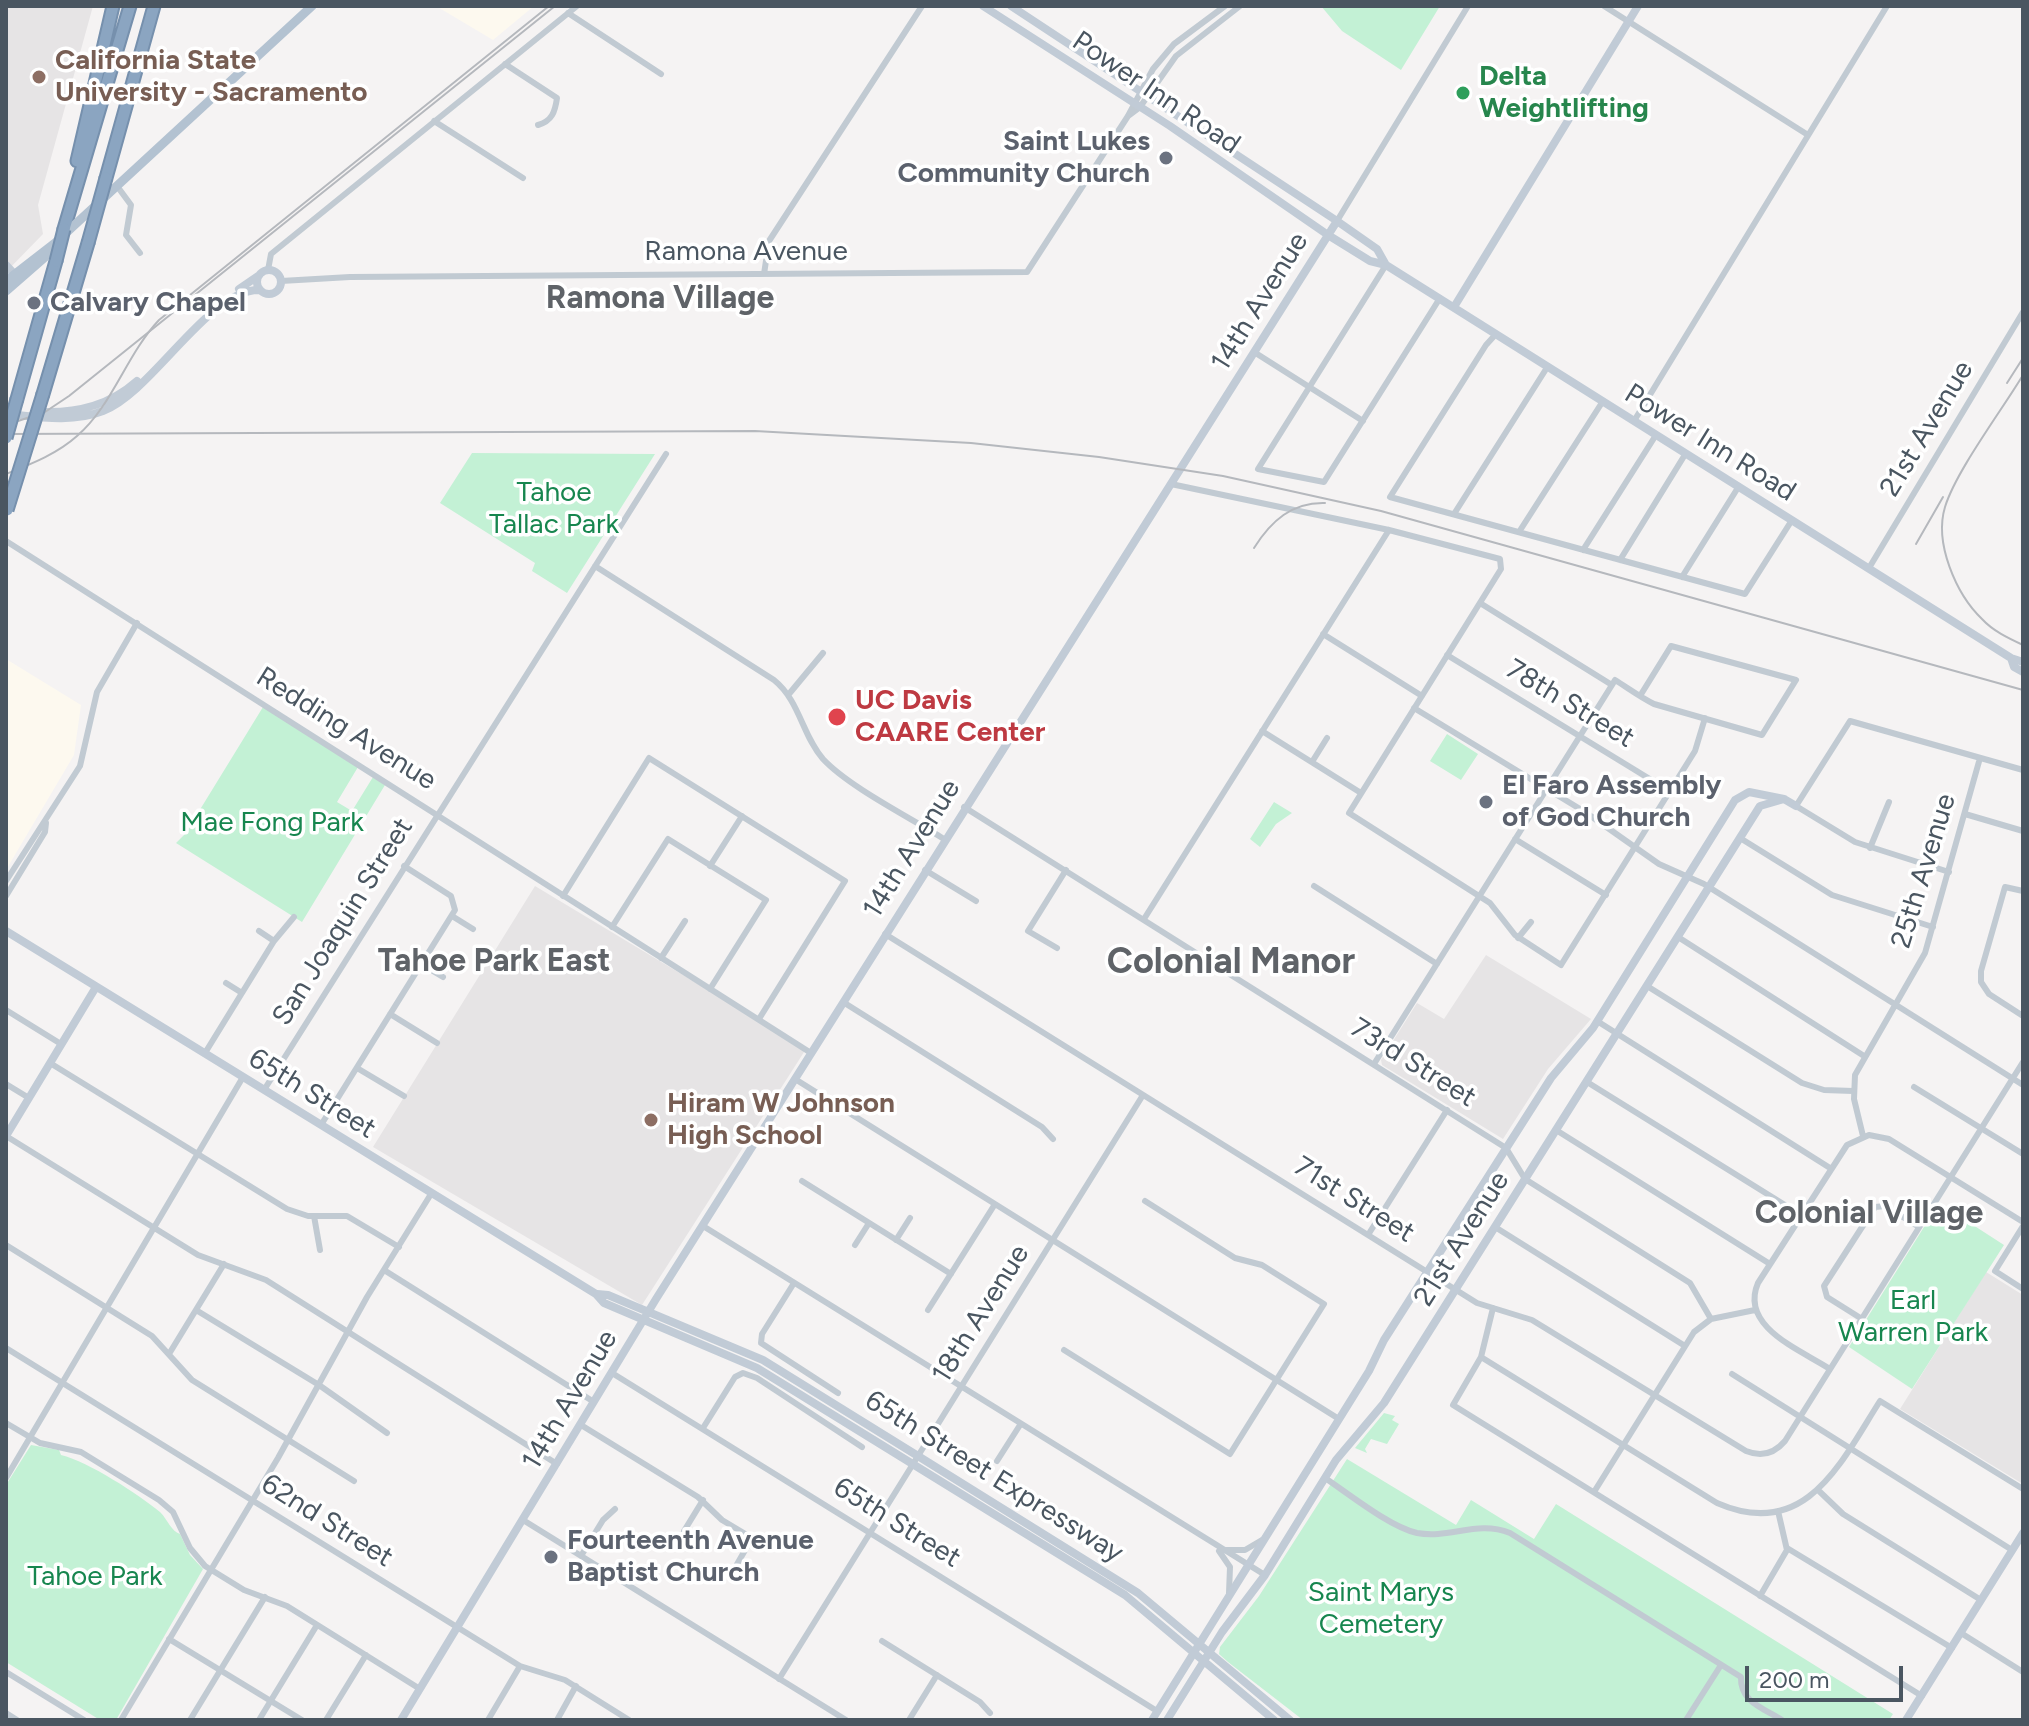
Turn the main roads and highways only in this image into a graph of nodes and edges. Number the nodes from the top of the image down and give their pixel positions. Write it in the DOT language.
graph roads {
  1 [pos="113,6"];
  2 [pos="130,6"];
  3 [pos="312,6"];
  4 [pos="983,6"];
  5 [pos="1011,6"];
  6 [pos="1638,6"];
  7 [pos="154,8"];
  8 [pos="71,203"];
  9 [pos="1337,221"];
  10 [pos="1328,235"];
  11 [pos="6,265"];
  12 [pos="1386,265"];
  13 [pos="258,276"];
  14 [pos="13,278"];
  15 [pos="260,290"];
  16 [pos="6,291"];
  17 [pos="1454,307"];
  18 [pos="6,412"];
  19 [pos="6,438"];
  20 [pos="6,511"];
  21 [pos="2011,658"];
  22 [pos="2023,662"];
  23 [pos="2023,672"];
  24 [pos="1744,794"];
  25 [pos="1784,799"];
  26 [pos="1796,806"];
  27 [pos="1752,819"];
  28 [pos="6,931"];
  29 [pos="96,987"];
  30 [pos="6,1136"];
  31 [pos="646,1316"];
  32 [pos="916,1460"];
  33 [pos="2021,1540"];
  34 [pos="1201,1645"];
  35 [pos="1209,1652"];
  36 [pos="1195,1653"];
  37 [pos="1203,1661"];
  38 [pos="401,1720"];
  39 [pos="1152,1720"];
  40 [pos="1167,1720"];
  41 [pos="1274,1720"];
  42 [pos="1290,1720"];
  43 [pos="1906,1720"];
  1 -- 8 [label="highway"];
  2 -- 8 [label="highway"];
  3 -- 14 [label="main road"];
  4 -- 10 [label="main road, Power Inn Road"];
  5 -- 9 [label="main road, Power Inn Road"];
  6 -- 17 [label="main road"];
  7 -- 20 [label="highway, bridge"];
  8 -- 19 [label="highway, bridge"];
  9 -- 10 [label="main road, 14th Avenue"];
  9 -- 12 [label="main road, Power Inn Road"];
  10 -- 12 [label="main road, Power Inn Road"];
  10 -- 31 [label="main road, 14th Avenue"];
  11 -- 14 [label="main road"];
  12 -- 17 [label="main road, Power Inn Road"];
  13 -- 15 [label="main road"];
  13 -- 15 [label="main road, Ramona Avenue"];
  13 -- 18 [label="main road, Ramona Avenue"];
  14 -- 16 [label="main road"];
  15 -- 18 [label="main road, Ramona Avenue"];
  17 -- 21 [label="main road, Power Inn Road"];
  21 -- 22 [label="main road, Power Inn Road"];
  21 -- 23 [label="main road, Power Inn Road"];
  24 -- 25 [label="main road"];
  24 -- 27 [label="main road"];
  24 -- 34 [label="main road, 21st Avenue"];
  25 -- 26 [label="main road"];
  25 -- 27 [label="main road, 21st Avenue"];
  27 -- 35 [label="main road, 21st Avenue"];
  28 -- 29 [label="main road, 65th Street"];
  29 -- 30 [label="main road"];
  29 -- 31 [label="main road, 65th Street"];
  31 -- 32 [label="main road, 65th Street Expressway"];
  31 -- 38 [label="main road, 14th Avenue"];
  32 -- 34 [label="main road, 65th Street Expressway"];
  32 -- 36 [label="main road, 65th Street Expressway"];
  33 -- 43 [label="main road"];
  34 -- 35 [label="main road, 65th Street Expressway"];
  34 -- 36 [label="main road, 21st Avenue"];
  35 -- 37 [label="main road, 21st Avenue"];
  35 -- 42 [label="main road, 65th Street Expressway"];
  36 -- 37 [label="main road, 65th Street Expressway"];
  36 -- 39 [label="main road, 21st Avenue"];
  37 -- 40 [label="main road, 21st Avenue"];
  37 -- 41 [label="main road, 65th Street Expressway"];
}
